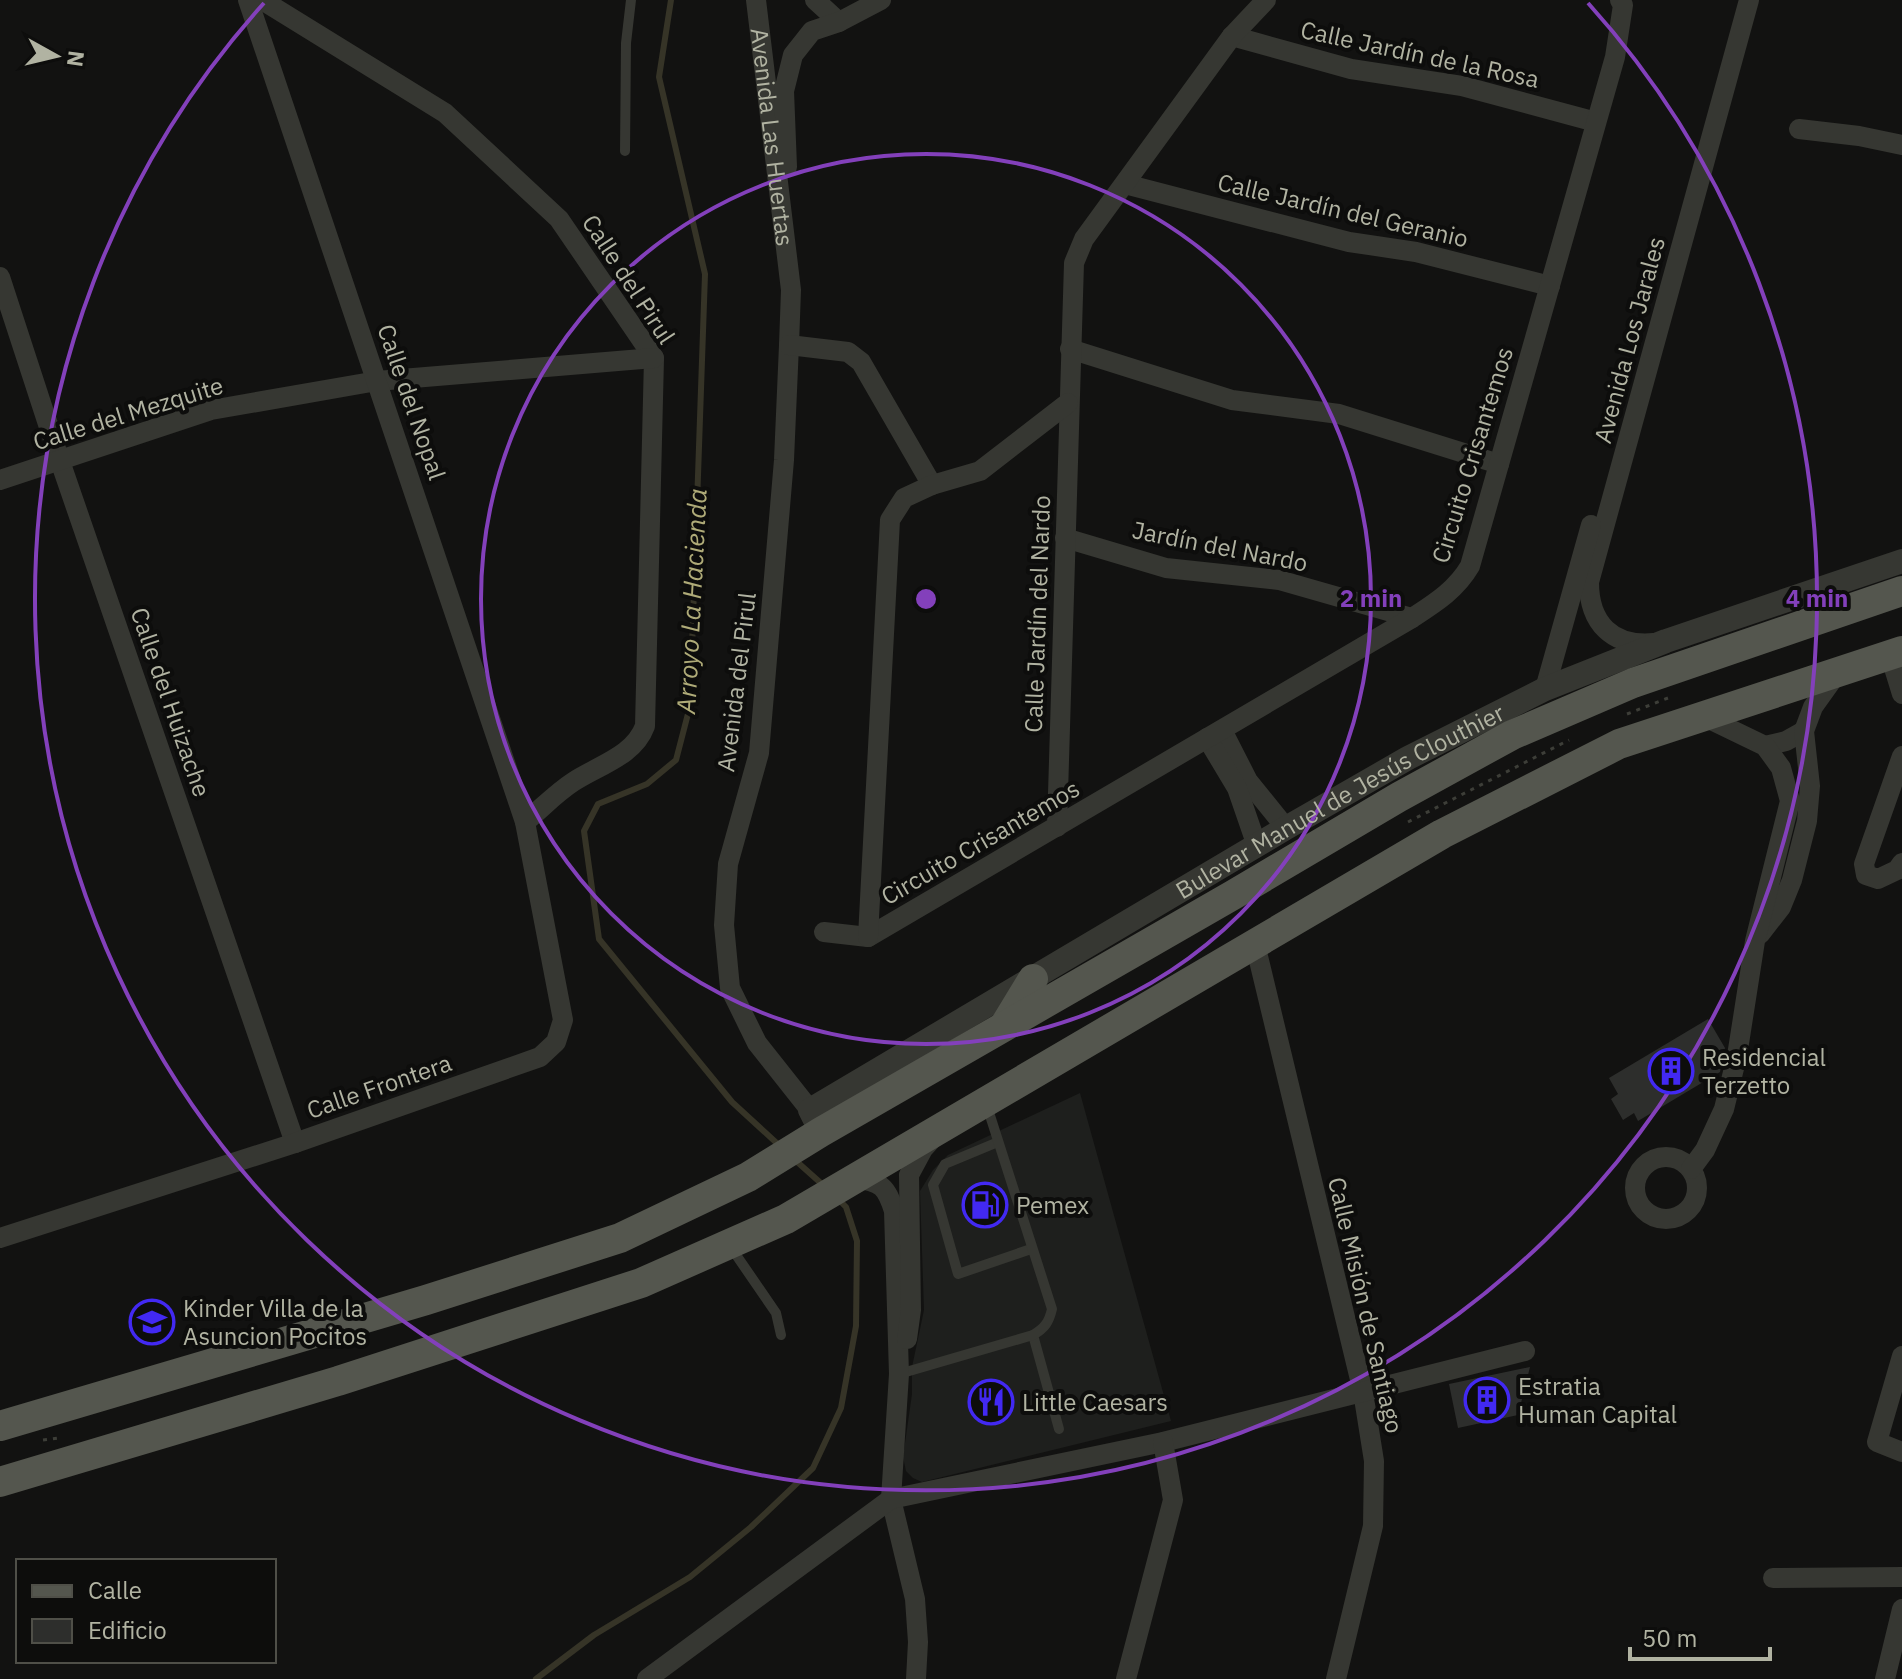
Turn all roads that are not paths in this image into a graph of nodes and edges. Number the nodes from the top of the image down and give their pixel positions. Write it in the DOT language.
graph roads {
  1 [pos="248,0"];
  2 [pos="262,0"];
  3 [pos="631,0"];
  4 [pos="756,0"];
  5 [pos="815,0"];
  6 [pos="881,0"];
  7 [pos="1266,0"];
  8 [pos="1620,0"];
  9 [pos="1735,0"];
  10 [pos="1749,0"];
  11 [pos="839,22"];
  12 [pos="1232,36"];
  13 [pos="1596,122"];
  14 [pos="1799,129"];
  15 [pos="1902,145"];
  16 [pos="625,151"];
  17 [pos="1125,184"];
  18 [pos="783,231"];
  19 [pos="0,277"];
  20 [pos="1550,286"];
  21 [pos="789,345"];
  22 [pos="1070,349"];
  23 [pos="654,358"];
  24 [pos="377,381"];
  25 [pos="1068,403"];
  26 [pos="60,461"];
  27 [pos="1499,464"];
  28 [pos="0,480"];
  29 [pos="932,485"];
  30 [pos="1065,538"];
  31 [pos="1902,561"];
  32 [pos="1902,591"];
  33 [pos="1412,618"];
  34 [pos="1666,641"];
  35 [pos="1896,653"];
  36 [pos="1838,672"];
  37 [pos="1545,689"];
  38 [pos="1902,694"];
  39 [pos="1705,717"];
  40 [pos="1804,731"];
  41 [pos="1214,734"];
  42 [pos="1765,746"];
  43 [pos="1902,756"];
  44 [pos="525,822"];
  45 [pos="1057,827"];
  46 [pos="1286,828"];
  47 [pos="1257,846"];
  48 [pos="1902,863"];
  49 [pos="824,932"];
  50 [pos="868,937"];
  51 [pos="1755,941"];
  52 [pos="1255,944"];
  53 [pos="1033,979"];
  54 [pos="1004,1026"];
  55 [pos="986,1101"];
  56 [pos="944,1125"];
  57 [pos="811,1129"];
  58 [pos="998,1142"];
  59 [pos="295,1143"];
  60 [pos="1691,1169"];
  61 [pos="856,1178"];
  62 [pos="0,1238"];
  63 [pos="729,1244"];
  64 [pos="1031,1249"];
  65 [pos="781,1335"];
  66 [pos="1033,1335"];
  67 [pos="1525,1351"];
  68 [pos="1902,1356"];
  69 [pos="899,1374"];
  70 [pos="1363,1392"];
  71 [pos="0,1426"];
  72 [pos="1059,1429"];
  73 [pos="1163,1442"];
  74 [pos="1902,1452"];
  75 [pos="0,1482"];
  76 [pos="891,1499"];
  77 [pos="1902,1577"];
  78 [pos="1773,1578"];
  79 [pos="1902,1609"];
  80 [pos="1885,1676"];
  81 [pos="647,1679"];
  82 [pos="916,1679"];
  83 [pos="1126,1679"];
  84 [pos="1336,1679"];
  1 -- 24 [label="street, Calle del Nopal"];
  2 -- 23 [label="street, Calle del Pirul"];
  3 -- 16 [label="lane"];
  4 -- 18 [label="street, Avenida Las Huertas"];
  5 -- 11 [label="street"];
  6 -- 11 [label="street, Avenida Las Huertas"];
  7 -- 12 [label="street"];
  8 -- 13 [label="street, Circuito Crisantemos"];
  9 -- 37 [label="street, Avenida Los Jarales"];
  10 -- 34 [label="street, Avenida Los Jarales"];
  11 -- 18 [label="street, Avenida Las Huertas"];
  12 -- 13 [label="street, Calle Jardín de la Rosa"];
  12 -- 17 [label="street"];
  13 -- 20 [label="street, Circuito Crisantemos"];
  14 -- 15 [label="street"];
  17 -- 20 [label="street, Calle Jardín del Geranio"];
  17 -- 22 [label="street"];
  18 -- 21 [label="street, Avenida del Pirul"];
  19 -- 26 [label="street, Calle del Huizache"];
  20 -- 27 [label="street, Circuito Crisantemos"];
  21 -- 29 [label="street"];
  21 -- 57 [label="street, Avenida del Pirul"];
  22 -- 25 [label="street"];
  22 -- 27 [label="street"];
  23 -- 24 [label="street, Calle del Mezquite"];
  23 -- 44 [label="street, Calle del Pirul"];
  24 -- 26 [label="street, Calle del Mezquite"];
  24 -- 44 [label="street, Calle del Nopal"];
  25 -- 29 [label="street, Circuito Crisantemos"];
  25 -- 30 [label="street, Calle Jardín del Nardo"];
  26 -- 28 [label="street, Calle del Mezquite"];
  26 -- 59 [label="street, Calle del Huizache"];
  27 -- 33 [label="street, Circuito Crisantemos"];
  29 -- 50 [label="street, Circuito Crisantemos"];
  30 -- 33 [label="street, Jardín del Nardo"];
  30 -- 45 [label="street, Calle Jardín del Nardo"];
  31 -- 34 [label="street, Bulevar Manuel de Jesús Clouthier"];
  32 -- 54 [label="main road"];
  33 -- 41 [label="street, Circuito Crisantemos"];
  34 -- 37 [label="street, Bulevar Manuel de Jesús Clouthier"];
  35 -- 36 [label="main road"];
  35 -- 38 [label="street"];
  36 -- 39 [label="main road"];
  36 -- 40 [label="street"];
  37 -- 46 [label="street, Bulevar Manuel de Jesús Clouthier"];
  39 -- 42 [label="street"];
  39 -- 52 [label="main road"];
  40 -- 42 [label="street"];
  40 -- 51 [label="street"];
  41 -- 45 [label="street, Circuito Crisantemos"];
  41 -- 46 [label="street"];
  41 -- 47 [label="street"];
  42 -- 51 [label="street"];
  43 -- 48 [label="street"];
  44 -- 59 [label="street, Calle Frontera"];
  45 -- 50 [label="street, Circuito Crisantemos"];
  46 -- 47 [label="street, Bulevar Manuel de Jesús Clouthier"];
  47 -- 53 [label="street, Bulevar Manuel de Jesús Clouthier"];
  49 -- 50 [label="street, Circuito Crisantemos"];
  51 -- 60 [label="street"];
  52 -- 55 [label="main road"];
  52 -- 70 [label="street, Calle Misión de Santiago"];
  53 -- 54 [label="main road"];
  53 -- 57 [label="street, Bulevar Manuel de Jesús Clouthier"];
  54 -- 57 [label="main road"];
  55 -- 56 [label="main road"];
  55 -- 58 [label="lane"];
  56 -- 61 [label="main road"];
  56 -- 69 [label="street"];
  57 -- 71 [label="main road"];
  58 -- 64 [label="lane"];
  58 -- 64 [label="lane"];
  59 -- 62 [label="street, Calle Frontera"];
  61 -- 63 [label="main road"];
  61 -- 69 [label="street"];
  63 -- 65 [label="lane"];
  63 -- 75 [label="main road"];
  64 -- 66 [label="lane"];
  66 -- 69 [label="lane"];
  66 -- 72 [label="lane"];
  67 -- 70 [label="street"];
  68 -- 74 [label="street"];
  69 -- 76 [label="street"];
  70 -- 73 [label="street"];
  70 -- 84 [label="street, Calle Misión de Santiago"];
  73 -- 76 [label="street"];
  73 -- 83 [label="street"];
  76 -- 81 [label="street"];
  76 -- 82 [label="street"];
  77 -- 78 [label="street"];
  79 -- 80 [label="street"];
}
